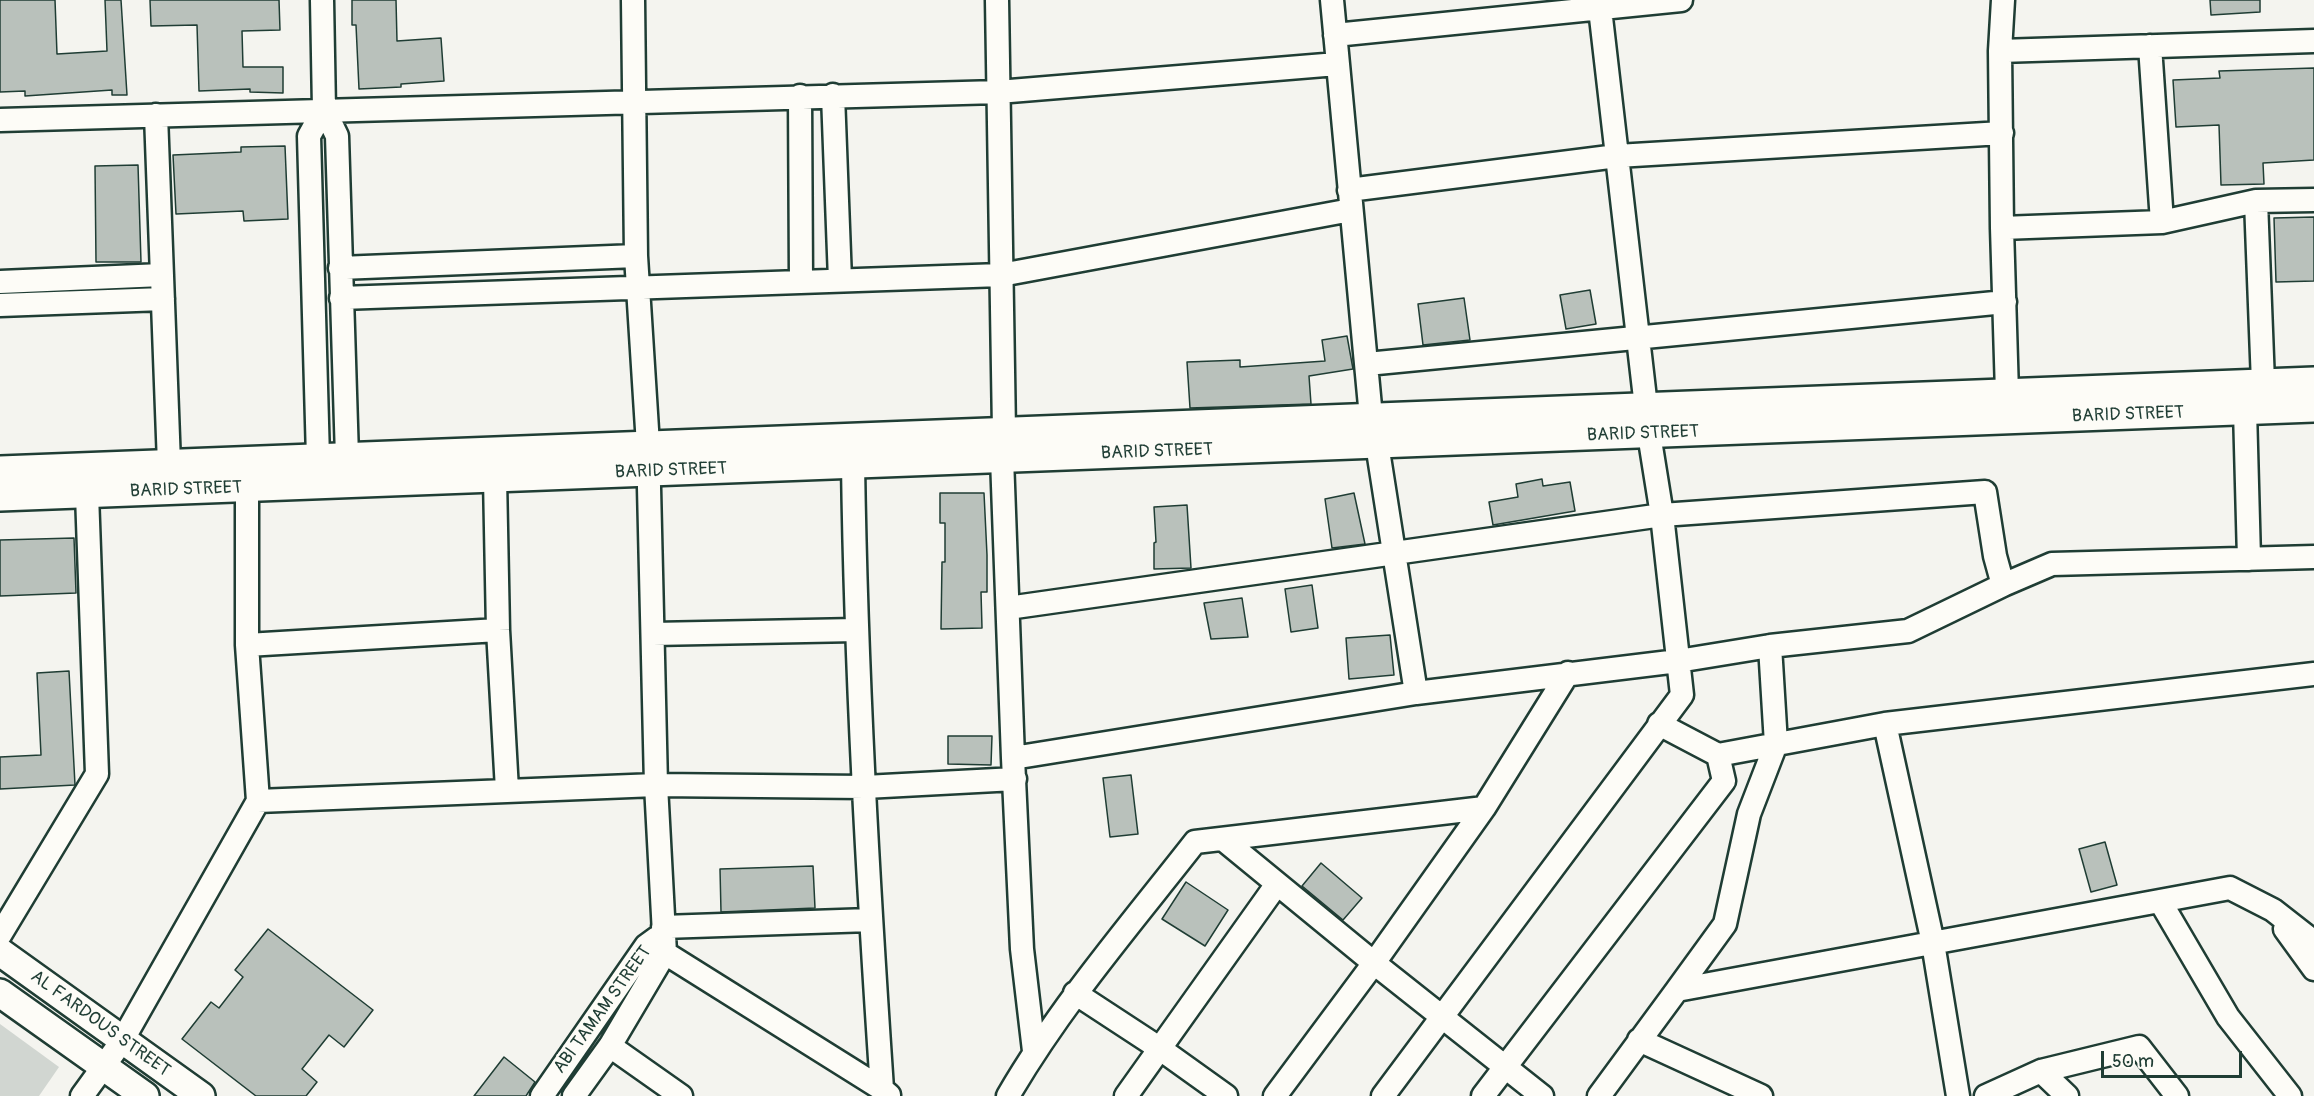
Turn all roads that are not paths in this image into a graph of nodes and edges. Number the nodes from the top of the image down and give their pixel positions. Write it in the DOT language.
graph roads {
  1 [pos="322,0"];
  2 [pos="633,0"];
  3 [pos="997,0"];
  4 [pos="1332,0"];
  5 [pos="1681,0"];
  6 [pos="2003,0"];
  7 [pos="1599,4"];
  8 [pos="1335,35"];
  9 [pos="2314,41"];
  10 [pos="2150,46"];
  11 [pos="2000,51"];
  12 [pos="1337,64"];
  13 [pos="998,92"];
  14 [pos="833,95"];
  15 [pos="800,96"];
  16 [pos="635,101"];
  17 [pos="324,110"];
  18 [pos="156,115"];
  19 [pos="0,120"];
  20 [pos="2002,133"];
  21 [pos="1617,156"];
  22 [pos="1350,200"];
  23 [pos="2314,200"];
  24 [pos="2256,201"];
  25 [pos="2162,222"];
  26 [pos="2002,228"];
  27 [pos="636,256"];
  28 [pos="340,268"];
  29 [pos="162,275"];
  30 [pos="1001,275"];
  31 [pos="840,280"];
  32 [pos="801,281"];
  33 [pos="0,282"];
  34 [pos="639,286"];
  35 [pos="341,298"];
  36 [pos="163,299"];
  37 [pos="2005,302"];
  38 [pos="0,305"];
  39 [pos="1639,338"];
  40 [pos="1367,364"];
  41 [pos="2314,381"];
  42 [pos="2263,383"];
  43 [pos="2007,393"];
  44 [pos="1646,407"];
  45 [pos="2314,408"];
  46 [pos="2245,410"];
  47 [pos="1371,417"];
  48 [pos="2003,420"];
  49 [pos="1004,431"];
  50 [pos="1649,434"];
  51 [pos="1377,444"];
  52 [pos="648,445"];
  53 [pos="346,457"];
  54 [pos="318,458"];
  55 [pos="1002,458"];
  56 [pos="242,461"];
  57 [pos="169,464"];
  58 [pos="853,464"];
  59 [pos="0,470"];
  60 [pos="649,472"];
  61 [pos="495,478"];
  62 [pos="247,487"];
  63 [pos="87,494"];
  64 [pos="0,497"];
  65 [pos="1662,515"];
  66 [pos="1392,553"];
  67 [pos="2314,557"];
  68 [pos="2249,559"];
  69 [pos="2003,585"];
  70 [pos="1008,608"];
  71 [pos="498,630"];
  72 [pos="856,630"];
  73 [pos="653,634"];
  74 [pos="247,645"];
  75 [pos="1770,646"];
  76 [pos="1678,661"];
  77 [pos="1568,673"];
  78 [pos="2314,674"];
  79 [pos="1416,693"];
  80 [pos="1659,724"];
  81 [pos="1885,724"];
  82 [pos="1776,744"];
  83 [pos="1718,755"];
  84 [pos="1014,768"];
  85 [pos="656,785"];
  86 [pos="865,787"];
  87 [pos="507,790"];
  88 [pos="258,801"];
  89 [pos="1484,808"];
  90 [pos="1224,840"];
  91 [pos="1277,884"];
  92 [pos="2160,901"];
  93 [pos="2272,910"];
  94 [pos="870,920"];
  95 [pos="0,935"];
  96 [pos="659,940"];
  97 [pos="2314,942"];
  98 [pos="1933,943"];
  99 [pos="0,952"];
  100 [pos="1374,963"];
  101 [pos="2314,968"];
  102 [pos="1677,990"];
  103 [pos="0,993"];
  104 [pos="1075,993"];
  105 [pos="1441,1016"];
  106 [pos="1639,1040"];
  107 [pos="122,1041"];
  108 [pos="609,1046"];
  109 [pos="1159,1048"];
  110 [pos="1034,1051"];
  111 [pos="102,1066"];
  112 [pos="1504,1066"];
  113 [pos="2041,1071"];
  114 [pos="886,1092"];
  115 [pos="81,1096"];
  116 [pos="145,1096"];
  117 [pos="201,1096"];
  118 [pos="542,1096"];
  119 [pos="574,1096"];
  120 [pos="681,1096"];
  121 [pos="1008,1096"];
  122 [pos="1126,1096"];
  123 [pos="1226,1096"];
  124 [pos="1275,1096"];
  125 [pos="1383,1096"];
  126 [pos="1483,1096"];
  127 [pos="1542,1096"];
  128 [pos="1599,1096"];
  129 [pos="1761,1096"];
  130 [pos="1958,1096"];
  131 [pos="1986,1096"];
  132 [pos="2067,1096"];
  133 [pos="2177,1096"];
  134 [pos="2290,1096"];
  1 -- 17 [label="street"];
  2 -- 16 [label="street"];
  3 -- 13 [label="street"];
  4 -- 8 [label="street"];
  5 -- 7 [label="street"];
  6 -- 11 [label="street"];
  7 -- 8 [label="street"];
  7 -- 21 [label="street"];
  8 -- 12 [label="street"];
  9 -- 10 [label="street"];
  10 -- 11 [label="street"];
  10 -- 25 [label="street"];
  11 -- 20 [label="street"];
  12 -- 13 [label="street"];
  12 -- 22 [label="street"];
  13 -- 14 [label="street"];
  13 -- 30 [label="street"];
  14 -- 15 [label="street"];
  14 -- 31 [label="street"];
  15 -- 16 [label="street"];
  15 -- 32 [label="street"];
  16 -- 17 [label="street"];
  16 -- 27 [label="street"];
  17 -- 18 [label="street"];
  17 -- 28 [label="street"];
  17 -- 54 [label="street"];
  18 -- 19 [label="street"];
  18 -- 29 [label="street"];
  20 -- 21 [label="street"];
  20 -- 26 [label="street"];
  21 -- 22 [label="street"];
  21 -- 39 [label="street"];
  22 -- 30 [label="street"];
  22 -- 40 [label="street"];
  23 -- 24 [label="street"];
  24 -- 25 [label="street"];
  24 -- 42 [label="street"];
  25 -- 26 [label="street"];
  26 -- 37 [label="street"];
  27 -- 28 [label="street"];
  27 -- 34 [label="street"];
  28 -- 35 [label="street"];
  29 -- 33 [label="street"];
  29 -- 36 [label="street"];
  30 -- 31 [label="street"];
  30 -- 49 [label="street"];
  31 -- 32 [label="street"];
  32 -- 34 [label="street"];
  34 -- 35 [label="street"];
  34 -- 52 [label="street"];
  35 -- 53 [label="street"];
  36 -- 38 [label="street"];
  36 -- 57 [label="street"];
  37 -- 39 [label="street"];
  37 -- 43 [label="street"];
  39 -- 40 [label="street"];
  39 -- 44 [label="street"];
  40 -- 47 [label="street"];
  41 -- 42 [label="main road, BARID STREET"];
  42 -- 43 [label="main road, BARID STREET"];
  43 -- 44 [label="main road, BARID STREET"];
  43 -- 48 [label="street"];
  44 -- 47 [label="main road, BARID STREET"];
  45 -- 46 [label="main road, BARID STREET"];
  46 -- 48 [label="main road, BARID STREET"];
  46 -- 68 [label="street"];
  47 -- 49 [label="main road, BARID STREET"];
  48 -- 50 [label="main road, BARID STREET"];
  49 -- 52 [label="main road, BARID STREET"];
  49 -- 55 [label="street"];
  50 -- 51 [label="main road, BARID STREET"];
  50 -- 65 [label="street"];
  51 -- 55 [label="main road, BARID STREET"];
  51 -- 66 [label="street"];
  52 -- 53 [label="main road, BARID STREET"];
  52 -- 60 [label="street"];
  53 -- 54 [label="main road, BARID STREET"];
  54 -- 56 [label="main road, BARID STREET"];
  55 -- 58 [label="main road, BARID STREET"];
  55 -- 70 [label="street"];
  56 -- 57 [label="main road, BARID STREET"];
  56 -- 62 [label="street"];
  57 -- 59 [label="main road, BARID STREET"];
  58 -- 60 [label="main road, BARID STREET"];
  58 -- 72 [label="street"];
  60 -- 61 [label="main road, BARID STREET"];
  60 -- 73 [label="street"];
  61 -- 62 [label="main road, BARID STREET"];
  61 -- 71 [label="street"];
  62 -- 63 [label="main road, BARID STREET"];
  62 -- 74 [label="street"];
  63 -- 64 [label="main road, BARID STREET"];
  63 -- 95 [label="street"];
  65 -- 66 [label="street"];
  65 -- 69 [label="street"];
  65 -- 76 [label="street"];
  66 -- 70 [label="street"];
  66 -- 79 [label="street"];
  67 -- 68 [label="street"];
  68 -- 69 [label="street"];
  69 -- 75 [label="street"];
  70 -- 84 [label="street"];
  71 -- 74 [label="street"];
  71 -- 87 [label="street"];
  72 -- 73 [label="street"];
  72 -- 86 [label="street"];
  73 -- 85 [label="street"];
  74 -- 88 [label="street"];
  75 -- 76 [label="street"];
  75 -- 82 [label="street"];
  76 -- 77 [label="street"];
  76 -- 80 [label="street"];
  77 -- 79 [label="street"];
  77 -- 89 [label="street"];
  78 -- 81 [label="street"];
  79 -- 84 [label="street"];
  80 -- 83 [label="street"];
  80 -- 105 [label="street"];
  81 -- 82 [label="street"];
  81 -- 98 [label="street"];
  82 -- 83 [label="street"];
  82 -- 102 [label="street"];
  83 -- 112 [label="street"];
  84 -- 86 [label="street"];
  84 -- 110 [label="street"];
  85 -- 86 [label="street"];
  85 -- 87 [label="street"];
  85 -- 96 [label="street"];
  86 -- 94 [label="street"];
  87 -- 88 [label="street"];
  88 -- 107 [label="street"];
  89 -- 90 [label="street"];
  89 -- 100 [label="street"];
  90 -- 91 [label="street"];
  90 -- 104 [label="street"];
  91 -- 100 [label="street"];
  91 -- 109 [label="street"];
  92 -- 93 [label="street"];
  92 -- 98 [label="street"];
  92 -- 134 [label="street"];
  93 -- 97 [label="street"];
  93 -- 101 [label="street"];
  94 -- 96 [label="street"];
  94 -- 114 [label="street"];
  96 -- 108 [label="street, ABI TAMAM STREET"];
  96 -- 114 [label="street"];
  96 -- 118 [label="street, ABI TAMAM STREET"];
  98 -- 102 [label="street"];
  98 -- 130 [label="street"];
  99 -- 107 [label="main road, AL FARDOUS STREET"];
  100 -- 105 [label="street"];
  100 -- 124 [label="street"];
  102 -- 106 [label="street"];
  103 -- 111 [label="main road, AL FARDOUS STREET"];
  104 -- 109 [label="street"];
  104 -- 110 [label="street"];
  105 -- 112 [label="street"];
  105 -- 125 [label="street"];
  106 -- 128 [label="street"];
  106 -- 129 [label="street"];
  107 -- 111 [label="street"];
  107 -- 117 [label="main road, AL FARDOUS STREET"];
  108 -- 119 [label="street, ABI TAMAM STREET"];
  108 -- 120 [label="street"];
  109 -- 122 [label="street"];
  109 -- 123 [label="street"];
  110 -- 121 [label="street"];
  111 -- 115 [label="street"];
  111 -- 116 [label="main road, AL FARDOUS STREET"];
  112 -- 126 [label="street"];
  112 -- 127 [label="street"];
  113 -- 131 [label="street"];
  113 -- 132 [label="street"];
  113 -- 133 [label="street"];
}
